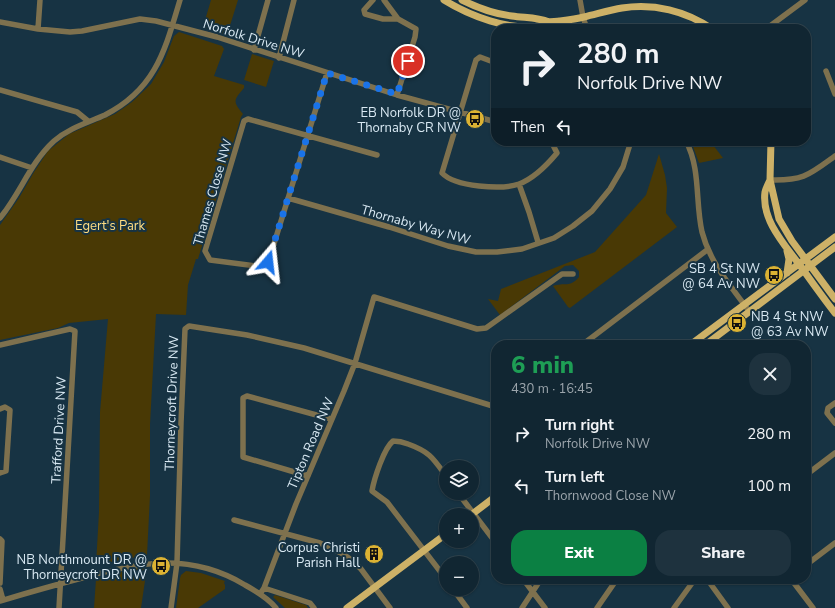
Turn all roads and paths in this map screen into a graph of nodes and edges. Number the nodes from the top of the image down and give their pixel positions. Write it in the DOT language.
graph roads {
  1 [pos="40,0"];
  2 [pos="180,0"];
  3 [pos="268,0"];
  4 [pos="294,0"];
  5 [pos="373,0"];
  6 [pos="384,0"];
  7 [pos="444,0"];
  8 [pos="462,0"];
  9 [pos="580,0"];
  10 [pos="805,0"];
  11 [pos="583,18"];
  12 [pos="398,19"];
  13 [pos="0,22"];
  14 [pos="549,22"];
  15 [pos="507,24"];
  16 [pos="544,24"];
  17 [pos="585,24"];
  18 [pos="703,24"];
  19 [pos="773,24"];
  20 [pos="173,25"];
  21 [pos="38,28"];
  22 [pos="254,50"];
  23 [pos="279,58"];
  24 [pos="491,61"];
  25 [pos="826,71"];
  26 [pos="327,73"];
  27 [pos="0,90"];
  28 [pos="397,94"];
  29 [pos="835,94"];
  30 [pos="461,112"];
  31 [pos="88,121"];
  32 [pos="491,121"];
  33 [pos="308,135"];
  34 [pos="554,146"];
  35 [pos="630,146"];
  36 [pos="688,146"];
  37 [pos="771,146"];
  38 [pos="377,155"];
  39 [pos="835,156"];
  40 [pos="0,157"];
  41 [pos="32,168"];
  42 [pos="770,180"];
  43 [pos="519,184"];
  44 [pos="288,198"];
  45 [pos="0,218"];
  46 [pos="835,237"];
  47 [pos="538,242"];
  48 [pos="786,247"];
  49 [pos="835,247"];
  50 [pos="708,250"];
  51 [pos="805,259"];
  52 [pos="799,264"];
  53 [pos="810,266"];
  54 [pos="804,271"];
  55 [pos="787,272"];
  56 [pos="572,274"];
  57 [pos="835,299"];
  58 [pos="744,304"];
  59 [pos="749,311"];
  60 [pos="835,313"];
  61 [pos="589,340"];
  62 [pos="697,340"];
  63 [pos="711,340"];
  64 [pos="0,345"];
  65 [pos="355,363"];
  66 [pos="835,403"];
  67 [pos="491,405"];
  68 [pos="0,409"];
  69 [pos="331,419"];
  70 [pos="835,423"];
  71 [pos="835,453"];
  72 [pos="439,466"];
  73 [pos="811,471"];
  74 [pos="0,473"];
  75 [pos="308,476"];
  76 [pos="491,500"];
  77 [pos="479,509"];
  78 [pos="234,520"];
  79 [pos="479,522"];
  80 [pos="285,534"];
  81 [pos="491,537"];
  82 [pos="0,539"];
  83 [pos="439,539"];
  84 [pos="835,543"];
  85 [pos="424,550"];
  86 [pos="811,561"];
  87 [pos="177,563"];
  88 [pos="439,570"];
  89 [pos="0,583"];
  90 [pos="61,583"];
  91 [pos="527,584"];
  92 [pos="537,584"];
  93 [pos="614,584"];
  94 [pos="691,584"];
  95 [pos="711,584"];
  96 [pos="795,584"];
  97 [pos="375,587"];
  98 [pos="264,588"];
  99 [pos="0,589"];
  100 [pos="532,591"];
  101 [pos="260,594"];
  102 [pos="458,596"];
  103 [pos="1,600"];
  104 [pos="59,608"];
  105 [pos="171,608"];
  106 [pos="276,608"];
  107 [pos="314,608"];
  108 [pos="347,608"];
  109 [pos="390,608"];
  110 [pos="467,608"];
  111 [pos="522,608"];
  112 [pos="545,608"];
  113 [pos="598,608"];
  114 [pos="674,608"];
  115 [pos="728,608"];
  116 [pos="813,608"];
  1 -- 21 [label="street"];
  2 -- 20 [label="street"];
  3 -- 22 [label="street"];
  4 -- 23 [label="street"];
  5 -- 12 [label="street"];
  6 -- 12 [label="street"];
  7 -- 15 [label="main road"];
  8 -- 14 [label="main road"];
  9 -- 11 [label="street"];
  10 -- 19 [label="street"];
  11 -- 14 [label="main road"];
  11 -- 17 [label="street"];
  11 -- 18 [label="main road"];
  12 -- 28 [label="street"];
  13 -- 21 [label="street, Norfolk Drive NW"];
  14 -- 16 [label="main road"];
  20 -- 21 [label="street, Norfolk Drive NW"];
  20 -- 22 [label="street, Norfolk Drive NW"];
  20 -- 31 [label="street"];
  22 -- 23 [label="street, Norfolk Drive NW"];
  23 -- 26 [label="street, Norfolk Drive NW"];
  24 -- 30 [label="street"];
  25 -- 29 [label="street"];
  26 -- 28 [label="street, Norfolk Drive NW"];
  26 -- 33 [label="street, Thames Close NW"];
  27 -- 31 [label="street"];
  28 -- 30 [label="street, Norfolk Drive NW"];
  30 -- 32 [label="street, Norfolk Drive NW"];
  30 -- 43 [label="street"];
  31 -- 41 [label="street"];
  33 -- 38 [label="street"];
  33 -- 44 [label="street, Thames Close NW"];
  33 -- 44 [label="street, Thames Close NW"];
  34 -- 43 [label="street"];
  35 -- 47 [label="street, Thornaby Way NW"];
  36 -- 50 [label="street"];
  37 -- 42 [label="main road"];
  39 -- 42 [label="street"];
  40 -- 41 [label="street"];
  41 -- 45 [label="street"];
  42 -- 48 [label="main road"];
  42 -- 51 [label="main road"];
  43 -- 47 [label="street"];
  44 -- 47 [label="street, Thornaby Way NW"];
  46 -- 51 [label="main road"];
  48 -- 52 [label="main road"];
  48 -- 55 [label="main road"];
  49 -- 53 [label="main road"];
  50 -- 58 [label="street"];
  50 -- 61 [label="street"];
  51 -- 52 [label="main road"];
  51 -- 53 [label="main road"];
  52 -- 54 [label="main road"];
  52 -- 55 [label="main road"];
  53 -- 54 [label="main road"];
  53 -- 57 [label="main road"];
  54 -- 59 [label="main road"];
  54 -- 60 [label="main road"];
  55 -- 58 [label="main road"];
  56 -- 65 [label="street, Tipton Road NW"];
  58 -- 59 [label="street"];
  58 -- 62 [label="main road"];
  59 -- 63 [label="main road"];
  64 -- 90 [label="street, Trafford Drive NW"];
  65 -- 67 [label="street, Thorneycroft Drive NW"];
  65 -- 69 [label="street, Tipton Road NW"];
  65 -- 87 [label="street, Thorneycroft Drive NW"];
  66 -- 70 [label="street"];
  68 -- 74 [label="street"];
  69 -- 75 [label="street, Tipton Road NW"];
  69 -- 75 [label="street"];
  71 -- 73 [label="street"];
  72 -- 85 [label="street"];
  75 -- 80 [label="street, Tipton Road NW"];
  76 -- 77 [label="main road"];
  78 -- 80 [label="street"];
  79 -- 81 [label="street"];
  80 -- 97 [label="street"];
  80 -- 98 [label="street, Tipton Road NW"];
  82 -- 89 [label="street"];
  83 -- 85 [label="main road"];
  84 -- 86 [label="street"];
  85 -- 88 [label="street"];
  85 -- 97 [label="main road"];
  87 -- 90 [label="street"];
  87 -- 101 [label="street"];
  87 -- 105 [label="street, Thorneycroft Drive NW"];
  90 -- 103 [label="street"];
  90 -- 104 [label="street, Trafford Drive NW"];
  91 -- 100 [label="street"];
  92 -- 100 [label="street"];
  93 -- 113 [label="street"];
  94 -- 114 [label="street"];
  95 -- 115 [label="street"];
  96 -- 116 [label="street"];
  97 -- 108 [label="main road"];
  97 -- 109 [label="street"];
  98 -- 101 [label="street, Tipton Road NW"];
  98 -- 107 [label="street"];
  99 -- 103 [label="street"];
  100 -- 111 [label="street"];
  100 -- 112 [label="street"];
  101 -- 106 [label="street"];
  102 -- 110 [label="street"];
}
